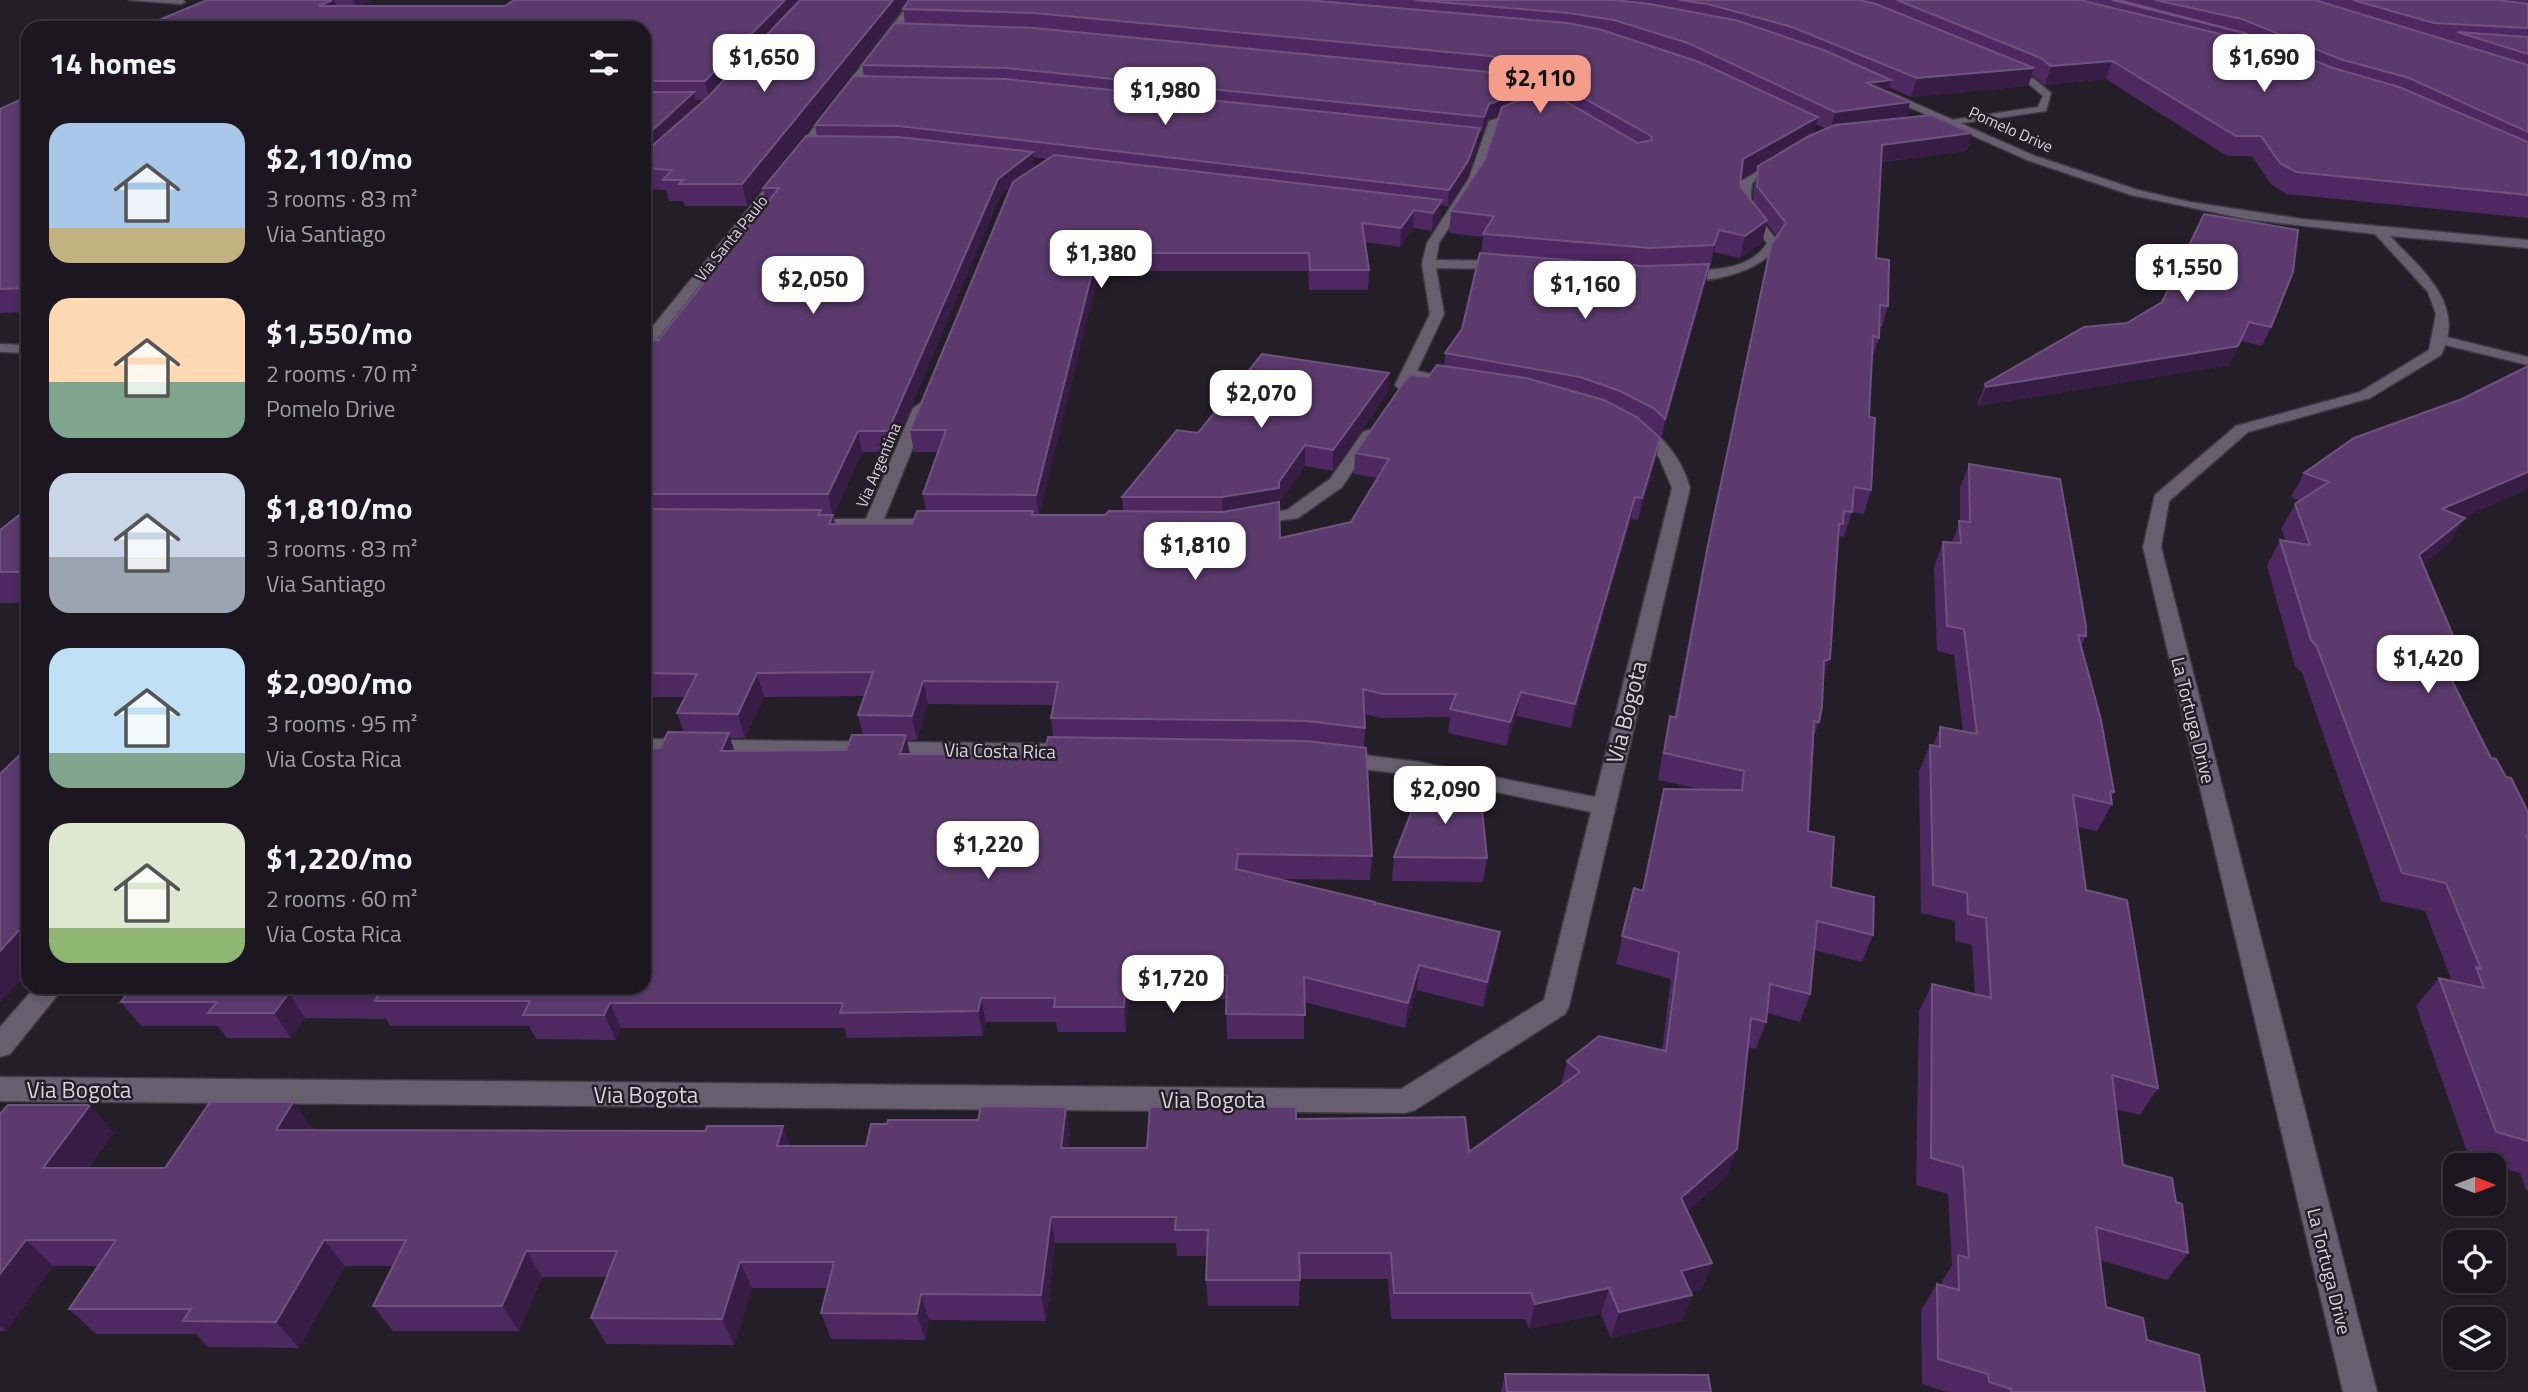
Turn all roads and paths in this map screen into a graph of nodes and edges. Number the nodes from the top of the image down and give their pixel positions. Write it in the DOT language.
graph roads {
  1 [pos="133,0"];
  2 [pos="924,0"];
  3 [pos="181,2"];
  4 [pos="1995,66"];
  5 [pos="854,84"];
  6 [pos="867,84"];
  7 [pos="1870,86"];
  8 [pos="1534,112"];
  9 [pos="1954,123"];
  10 [pos="1916,128"];
  11 [pos="805,146"];
  12 [pos="819,146"];
  13 [pos="1789,156"];
  14 [pos="2377,229"];
  15 [pos="2528,244"];
  16 [pos="1429,264"];
  17 [pos="1524,266"];
  18 [pos="1659,277"];
  19 [pos="651,337"];
  20 [pos="2438,339"];
  21 [pos="0,348"];
  22 [pos="21,349"];
  23 [pos="2528,361"];
  24 [pos="1411,374"];
  25 [pos="1475,386"];
  26 [pos="926,395"];
  27 [pos="1396,396"];
  28 [pos="1381,418"];
  29 [pos="1617,418"];
  30 [pos="792,524"];
  31 [pos="873,524"];
  32 [pos="956,524"];
  33 [pos="1234,524"];
  34 [pos="651,746"];
  35 [pos="1099,752"];
  36 [pos="1318,756"];
  37 [pos="1603,807"];
  38 [pos="45,994"];
  39 [pos="0,1046"];
  40 [pos="0,1089"];
  41 [pos="2360,1392"];
  1 -- 3 [label="street"];
  2 -- 5 [label="street, Via Santa Paulo"];
  4 -- 9 [label="street"];
  5 -- 6 [label="street"];
  5 -- 11 [label="street, Via Santa Paulo"];
  7 -- 9 [label="street, Pomelo Drive"];
  8 -- 16 [label="street"];
  9 -- 10 [label="street"];
  9 -- 14 [label="street, Pomelo Drive"];
  11 -- 12 [label="street"];
  11 -- 19 [label="street, Via Santa Paulo"];
  13 -- 18 [label="street"];
  14 -- 15 [label="street, Pomelo Drive"];
  14 -- 20 [label="street"];
  16 -- 17 [label="street"];
  16 -- 24 [label="street"];
  20 -- 23 [label="street"];
  20 -- 41 [label="street, La Tortuga Drive"];
  21 -- 22 [label="street"];
  24 -- 25 [label="street"];
  24 -- 27 [label="street"];
  26 -- 31 [label="street, Via Argentina"];
  28 -- 33 [label="street"];
  29 -- 37 [label="street, Via Bogota"];
  30 -- 31 [label="street"];
  31 -- 32 [label="street"];
  34 -- 35 [label="street, Via Costa Rica"];
  36 -- 37 [label="street"];
  37 -- 40 [label="street, Via Bogota"];
  38 -- 39 [label="street"];
}
